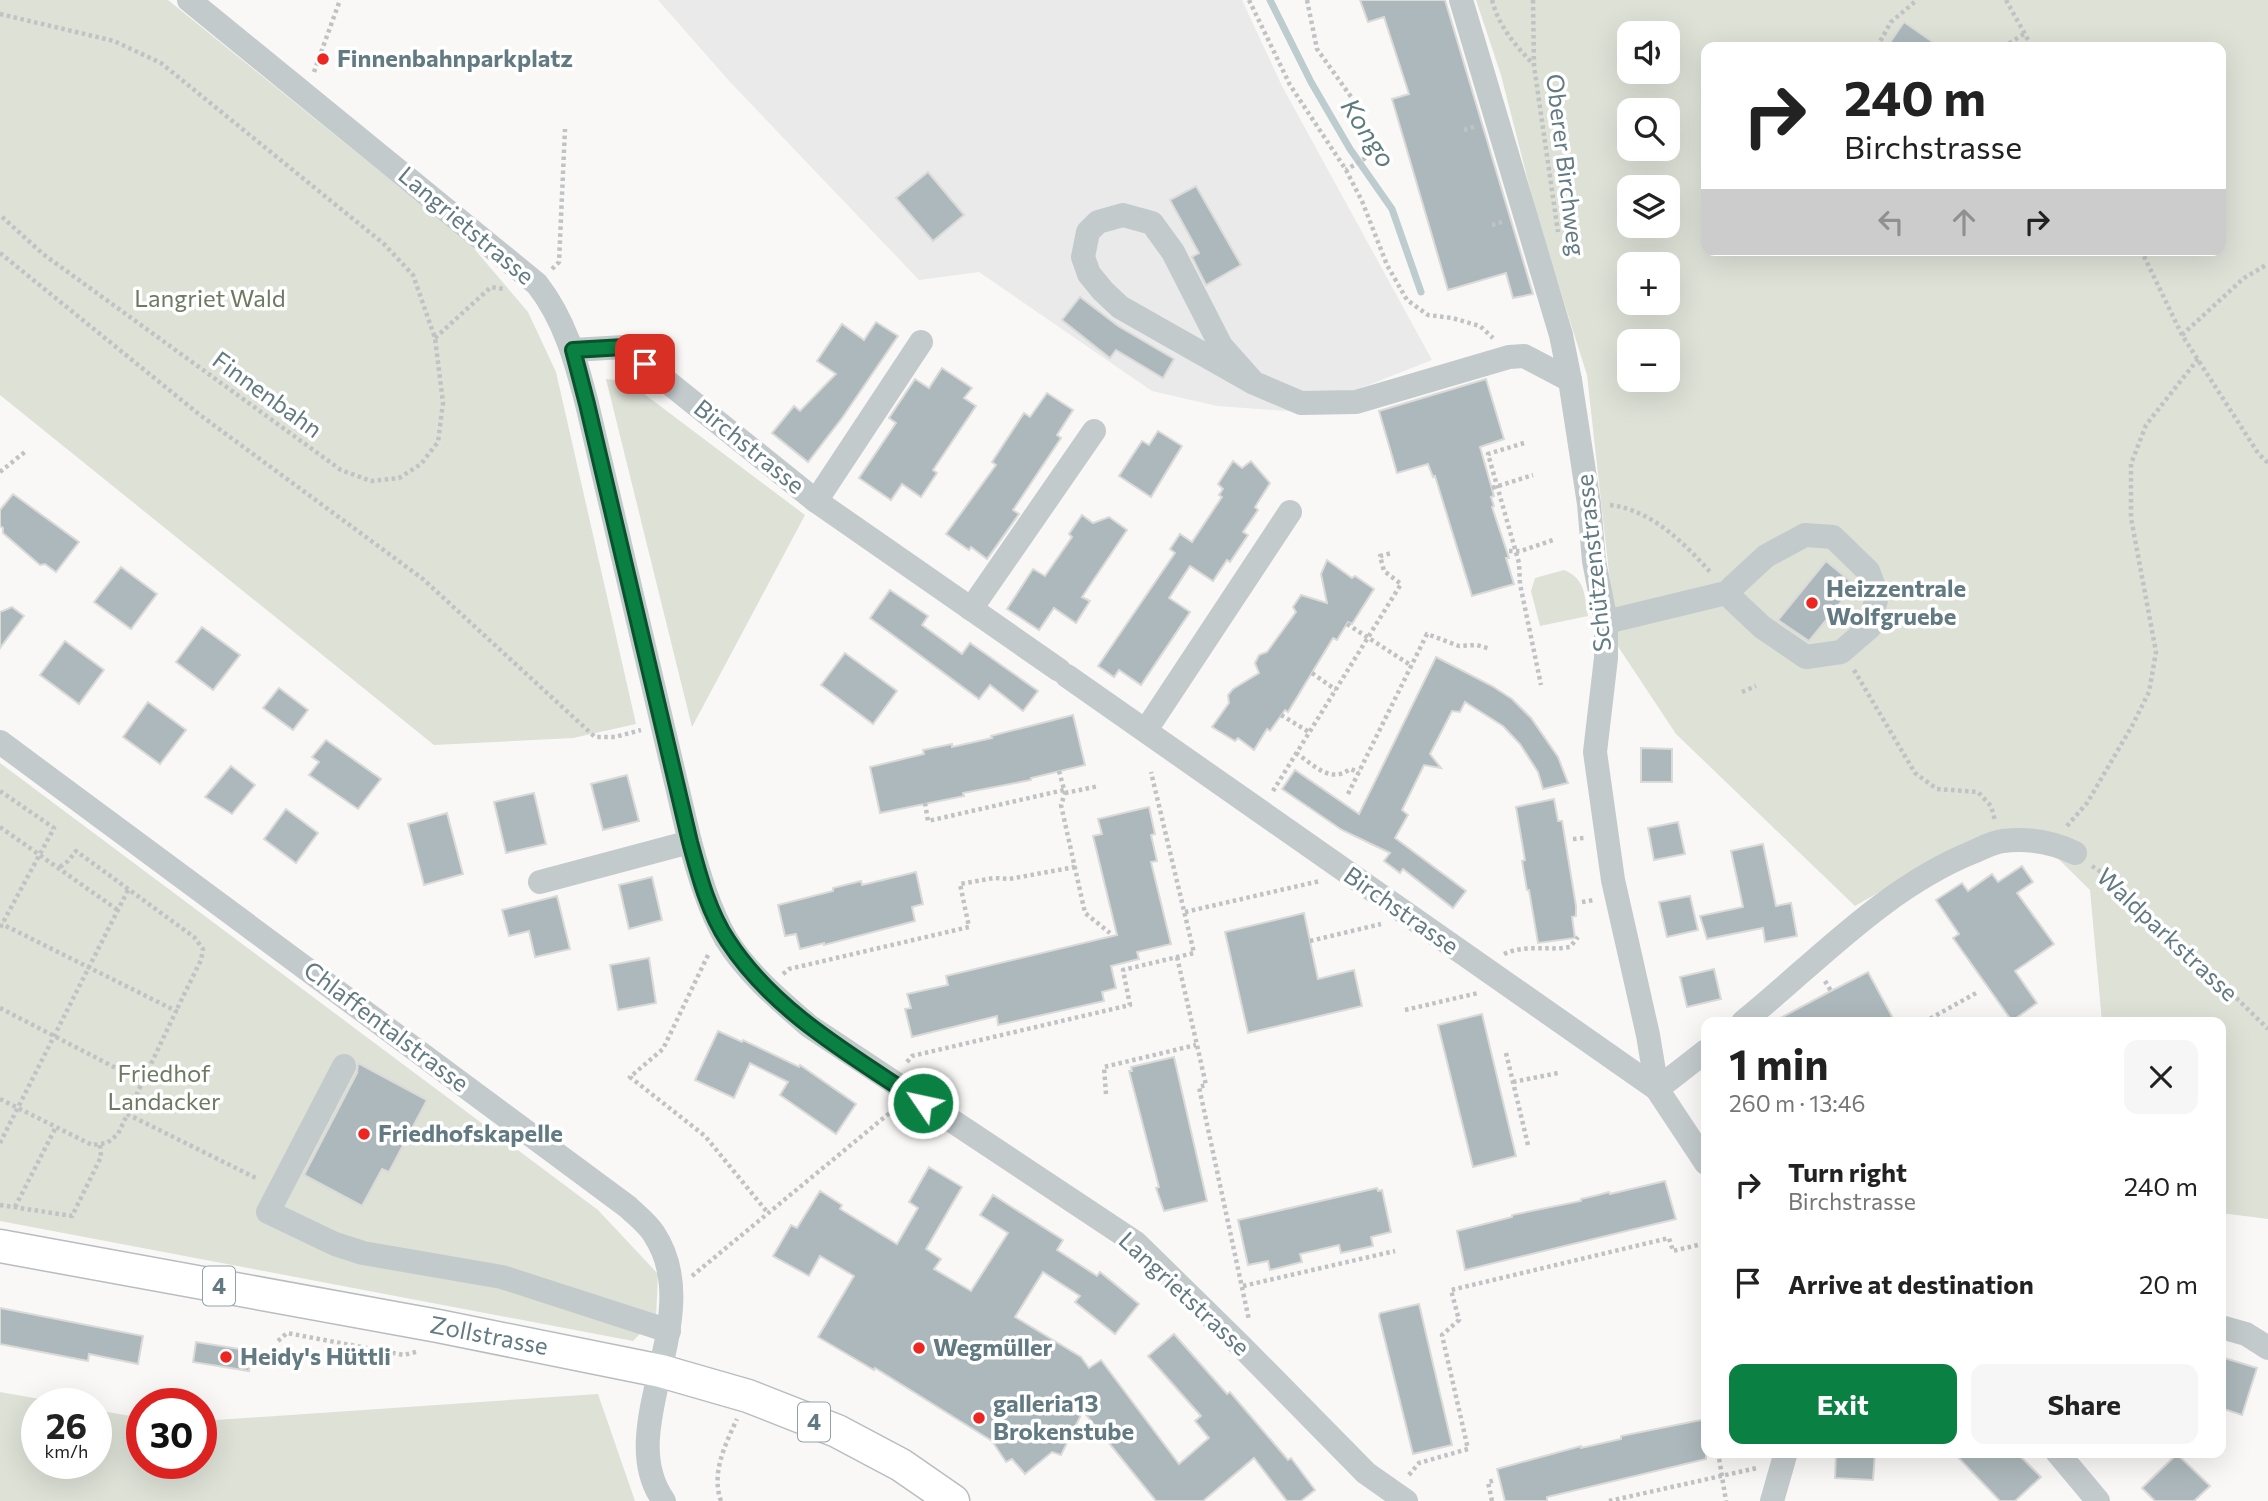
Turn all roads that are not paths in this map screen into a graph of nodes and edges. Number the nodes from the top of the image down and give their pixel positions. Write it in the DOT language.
graph roads {
  1 [pos="189,0"];
  2 [pos="1461,0"];
  3 [pos="921,342"];
  4 [pos="573,350"];
  5 [pos="1570,380"];
  6 [pos="1254,383"];
  7 [pos="1094,431"];
  8 [pos="816,501"];
  9 [pos="1290,512"];
  10 [pos="1726,593"];
  11 [pos="971,610"];
  12 [pos="1606,622"];
  13 [pos="1146,730"];
  14 [pos="0,742"];
  15 [pos="690,842"];
  16 [pos="2064,848"];
  17 [pos="540,882"];
  18 [pos="1755,1017"];
  19 [pos="1701,1055"];
  20 [pos="344,1066"];
  21 [pos="1657,1089"];
  22 [pos="1701,1155"];
  23 [pos="0,1246"];
  24 [pos="2226,1328"];
  25 [pos="669,1331"];
  26 [pos="2268,1349"];
  27 [pos="661,1371"];
  28 [pos="2062,1458"];
  29 [pos="1784,1459"];
  30 [pos="1407,1490"];
  31 [pos="664,1501"];
  32 [pos="953,1501"];
  33 [pos="1772,1501"];
  34 [pos="2098,1501"];
  1 -- 4 [label="street, Langrietstrasse"];
  2 -- 5 [label="street, Schützenstrasse"];
  3 -- 8 [label="street, Birchstrasse"];
  4 -- 8 [label="street, Birchstrasse"];
  4 -- 15 [label="street, Langrietstrasse"];
  5 -- 6 [label="street"];
  5 -- 12 [label="street, Schützenstrasse"];
  6 -- 6 [label="street"];
  7 -- 11 [label="street"];
  8 -- 11 [label="street, Birchstrasse"];
  9 -- 13 [label="street"];
  10 -- 10 [label="street"];
  10 -- 12 [label="street"];
  11 -- 13 [label="street, Birchstrasse"];
  12 -- 21 [label="street, Schützenstrasse"];
  13 -- 21 [label="street, Birchstrasse"];
  14 -- 25 [label="street, Chlaffentalstrasse"];
  15 -- 17 [label="street"];
  15 -- 30 [label="street, Langrietstrasse"];
  16 -- 18 [label="street"];
  19 -- 21 [label="street"];
  20 -- 25 [label="street"];
  21 -- 22 [label="street, Schützenstrasse"];
  23 -- 27 [label="main road, Zollstrasse / 4"];
  24 -- 26 [label="street"];
  25 -- 27 [label="street, Chlaffentalstrasse"];
  27 -- 31 [label="street, Chlaffentalstrasse"];
  27 -- 32 [label="main road, Zollstrasse / 4"];
  28 -- 34 [label="street"];
  29 -- 33 [label="street"];
}
